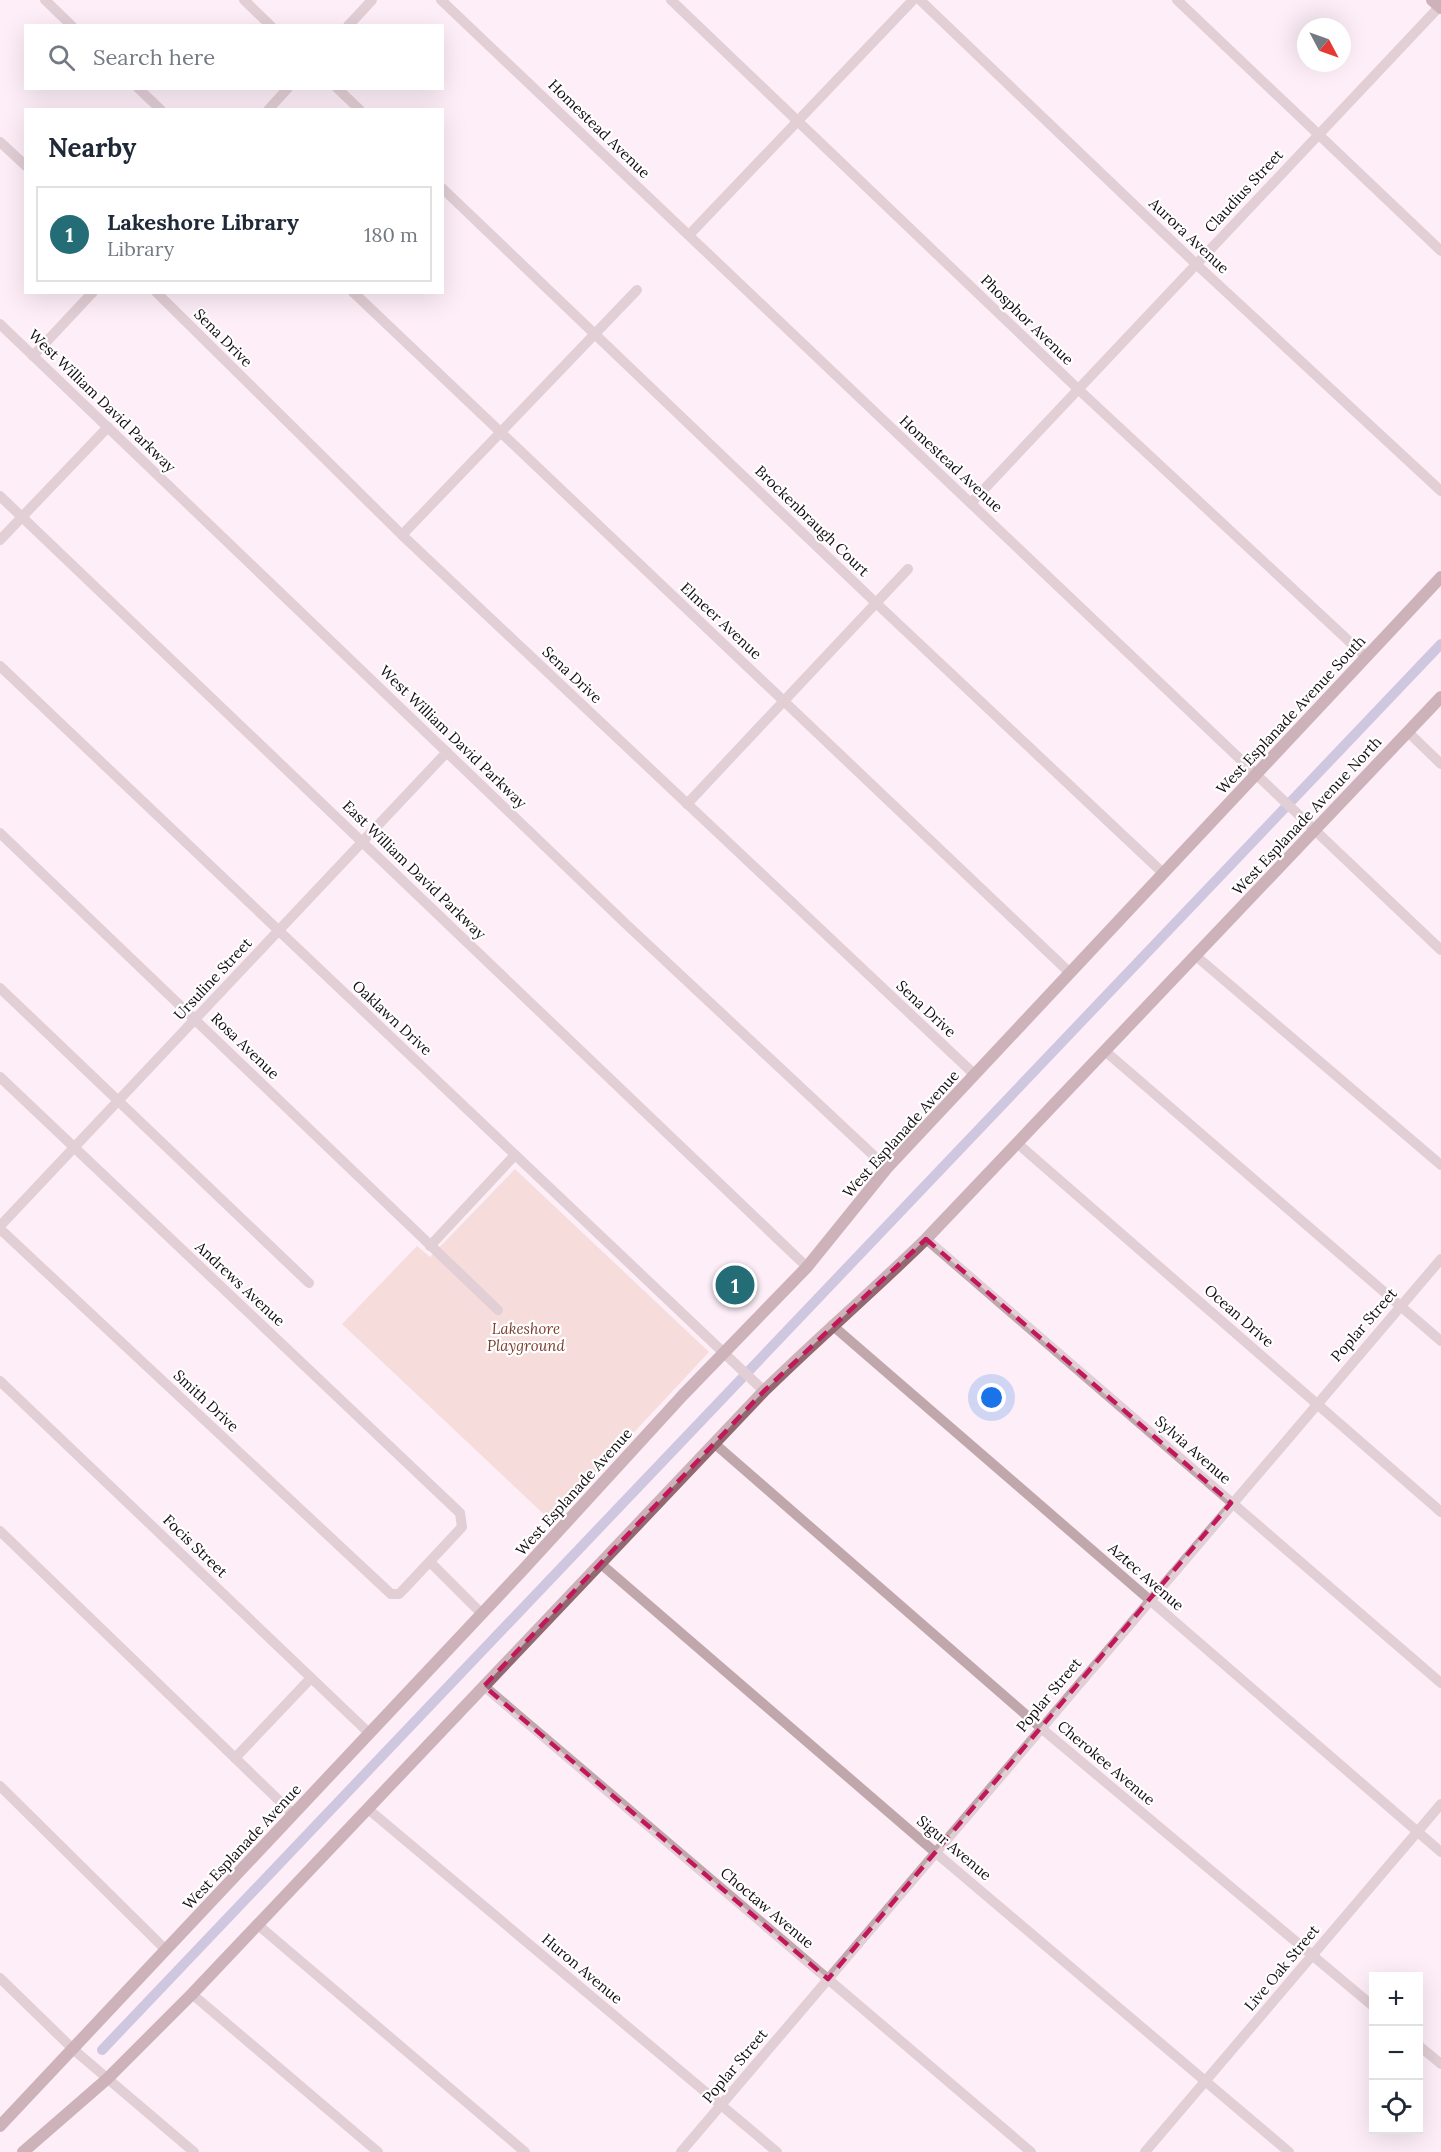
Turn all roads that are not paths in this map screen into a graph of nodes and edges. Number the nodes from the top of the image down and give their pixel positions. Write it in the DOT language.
graph roads {
  1 [pos="45,0"];
  2 [pos="244,0"];
  3 [pos="372,0"];
  4 [pos="441,0"];
  5 [pos="671,0"];
  6 [pos="913,0"];
  7 [pos="920,0"];
  8 [pos="1177,0"];
  9 [pos="1438,5"];
  10 [pos="70,24"];
  11 [pos="269,24"];
  12 [pos="350,24"];
  13 [pos="140,90"];
  14 [pos="286,90"];
  15 [pos="339,90"];
  16 [pos="158,108"];
  17 [pos="270,108"];
  18 [pos="358,108"];
  19 [pos="798,120"];
  20 [pos="1318,135"];
  21 [pos="0,142"];
  22 [pos="24,164"];
  23 [pos="444,190"];
  24 [pos="689,235"];
  25 [pos="1441,251"];
  26 [pos="1196,264"];
  27 [pos="637,290"];
  28 [pos="91,294"];
  29 [pos="158,294"];
  30 [pos="354,294"];
  31 [pos="0,324"];
  32 [pos="596,332"];
  33 [pos="33,356"];
  34 [pos="1078,389"];
  35 [pos="108,427"];
  36 [pos="499,432"];
  37 [pos="1441,491"];
  38 [pos="0,496"];
  39 [pos="971,503"];
  40 [pos="22,517"];
  41 [pos="402,535"];
  42 [pos="0,540"];
  43 [pos="908,569"];
  44 [pos="1441,577"];
  45 [pos="876,603"];
  46 [pos="1366,657"];
  47 [pos="0,666"];
  48 [pos="1441,697"];
  49 [pos="784,701"];
  50 [pos="1408,732"];
  51 [pos="447,752"];
  52 [pos="1441,764"];
  53 [pos="1257,774"];
  54 [pos="687,804"];
  55 [pos="1315,830"];
  56 [pos="0,833"];
  57 [pos="363,842"];
  58 [pos="1163,873"];
  59 [pos="279,932"];
  60 [pos="1441,950"];
  61 [pos="1196,956"];
  62 [pos="1069,972"];
  63 [pos="0,988"];
  64 [pos="196,1020"];
  65 [pos="1105,1051"];
  66 [pos="974,1074"];
  67 [pos="0,1077"];
  68 [pos="119,1101"];
  69 [pos="1017,1143"];
  70 [pos="75,1148"];
  71 [pos="515,1155"];
  72 [pos="1441,1165"];
  73 [pos="887,1168"];
  74 [pos="0,1228"];
  75 [pos="926,1239"];
  76 [pos="430,1246"];
  77 [pos="1441,1258"];
  78 [pos="807,1267"];
  79 [pos="309,1283"];
  80 [pos="1400,1306"];
  81 [pos="498,1310"];
  82 [pos="832,1325"];
  83 [pos="1441,1341"];
  84 [pos="729,1358"];
  85 [pos="0,1381"];
  86 [pos="760,1388"];
  87 [pos="1316,1404"];
  88 [pos="715,1444"];
  89 [pos="1231,1503"];
  90 [pos="1441,1512"];
  91 [pos="0,1531"];
  92 [pos="431,1563"];
  93 [pos="601,1563"];
  94 [pos="1149,1600"];
  95 [pos="482,1614"];
  96 [pos="311,1678"];
  97 [pos="1441,1683"];
  98 [pos="484,1686"];
  99 [pos="1041,1728"];
  100 [pos="369,1733"];
  101 [pos="235,1758"];
  102 [pos="0,1786"];
  103 [pos="1441,1804"];
  104 [pos="368,1809"];
  105 [pos="293,1814"];
  106 [pos="1417,1832"];
  107 [pos="936,1852"];
  108 [pos="1441,1852"];
  109 [pos="258,1925"];
  110 [pos="166,1950"];
  111 [pos="1312,1955"];
  112 [pos="0,1978"];
  113 [pos="828,1979"];
  114 [pos="192,1994"];
  115 [pos="1369,2003"];
  116 [pos="1423,2048"];
  117 [pos="74,2050"];
  118 [pos="1441,2064"];
  119 [pos="107,2079"];
  120 [pos="1205,2081"];
  121 [pos="722,2105"];
  122 [pos="0,2126"];
  123 [pos="23,2152"];
  124 [pos="194,2152"];
  125 [pos="378,2152"];
  126 [pos="525,2152"];
  127 [pos="681,2152"];
  128 [pos="777,2152"];
  129 [pos="1031,2152"];
  130 [pos="1145,2152"];
  131 [pos="1289,2152"];
  1 -- 10 [label="street"];
  2 -- 11 [label="street"];
  3 -- 12 [label="street"];
  4 -- 24 [label="street, Homestead Avenue"];
  5 -- 19 [label="street, Phosphor Avenue"];
  6 -- 19 [label="street"];
  7 -- 26 [label="street, Aurora Avenue"];
  8 -- 20 [label="street"];
  9 -- 20 [label="street, Claudius Street"];
  13 -- 16 [label="street"];
  14 -- 17 [label="street"];
  15 -- 18 [label="street"];
  19 -- 24 [label="street"];
  19 -- 34 [label="street, Phosphor Avenue"];
  20 -- 25 [label="street"];
  20 -- 26 [label="street, Claudius Street"];
  21 -- 22 [label="street"];
  23 -- 32 [label="street, Brockenbraugh Court"];
  24 -- 39 [label="street, Homestead Avenue"];
  26 -- 34 [label="street, Claudius Street"];
  26 -- 37 [label="street, Aurora Avenue"];
  27 -- 32 [label="street"];
  28 -- 33 [label="street"];
  29 -- 41 [label="street, Sena Drive"];
  30 -- 36 [label="street, Elmeer Avenue"];
  31 -- 33 [label="street, West William David Parkway"];
  32 -- 36 [label="street"];
  32 -- 45 [label="street, Brockenbraugh Court"];
  33 -- 35 [label="street, West William David Parkway"];
  34 -- 39 [label="street, Claudius Street"];
  34 -- 46 [label="street, Phosphor Avenue"];
  35 -- 40 [label="street"];
  35 -- 51 [label="street, West William David Parkway"];
  36 -- 41 [label="street"];
  36 -- 49 [label="street, Elmeer Avenue"];
  38 -- 40 [label="street, East William David Parkway"];
  39 -- 53 [label="street, Homestead Avenue"];
  40 -- 42 [label="street"];
  40 -- 57 [label="street, East William David Parkway"];
  41 -- 54 [label="street, Sena Drive"];
  43 -- 45 [label="street"];
  44 -- 46 [label="main road, West Esplanade Avenue South"];
  45 -- 49 [label="street"];
  45 -- 58 [label="street, Brockenbraugh Court"];
  46 -- 53 [label="main road, West Esplanade Avenue South"];
  47 -- 59 [label="street, Oaklawn Drive"];
  48 -- 50 [label="main road, West Esplanade Avenue North"];
  49 -- 54 [label="street"];
  49 -- 62 [label="street, Elmeer Avenue"];
  50 -- 52 [label="street"];
  50 -- 55 [label="main road, West Esplanade Avenue North"];
  51 -- 57 [label="street, Ursuline Street"];
  51 -- 73 [label="street, West William David Parkway"];
  53 -- 55 [label="street, Homestead Avenue"];
  53 -- 58 [label="main road, West Esplanade Avenue South"];
  54 -- 66 [label="street, Sena Drive"];
  55 -- 60 [label="street, Homestead Avenue"];
  55 -- 61 [label="main road, West Esplanade Avenue North"];
  56 -- 64 [label="street, Rosa Avenue"];
  57 -- 59 [label="street, Ursuline Street"];
  57 -- 78 [label="street, East William David Parkway"];
  58 -- 62 [label="main road, West Esplanade Avenue"];
  59 -- 64 [label="street, Ursuline Street"];
  59 -- 71 [label="street, Oaklawn Drive"];
  61 -- 65 [label="main road"];
  61 -- 72 [label="street"];
  62 -- 66 [label="main road, West Esplanade Avenue"];
  63 -- 68 [label="street"];
  64 -- 68 [label="street, Ursuline Street"];
  64 -- 76 [label="street, Rosa Avenue"];
  65 -- 69 [label="main road"];
  65 -- 80 [label="street"];
  66 -- 73 [label="main road, West Esplanade Avenue"];
  67 -- 70 [label="street, Andrews Avenue"];
  68 -- 70 [label="street, Ursuline Street"];
  68 -- 79 [label="street"];
  69 -- 75 [label="main road"];
  69 -- 87 [label="street, Ocean Drive"];
  70 -- 74 [label="street, Ursuline Street"];
  70 -- 92 [label="street, Andrews Avenue"];
  71 -- 76 [label="street"];
  71 -- 84 [label="street, Oaklawn Drive"];
  73 -- 78 [label="main road, West Esplanade Avenue"];
  74 -- 92 [label="street, Smith Drive"];
  75 -- 82 [label="main road"];
  75 -- 89 [label="street, Sylvia Avenue"];
  76 -- 81 [label="street, Rosa Avenue"];
  77 -- 80 [label="street, Poplar Street"];
  78 -- 84 [label="main road, West Esplanade Avenue"];
  80 -- 83 [label="street"];
  80 -- 87 [label="street, Poplar Street"];
  82 -- 86 [label="main road"];
  82 -- 94 [label="street, Aztec Avenue"];
  84 -- 86 [label="street, Oaklawn Drive"];
  84 -- 95 [label="main road, West Esplanade Avenue"];
  85 -- 96 [label="street, Focis Street"];
  86 -- 88 [label="main road"];
  87 -- 89 [label="street, Poplar Street"];
  87 -- 90 [label="street, Ocean Drive"];
  88 -- 93 [label="main road"];
  88 -- 99 [label="street, Cherokee Avenue"];
  89 -- 94 [label="street, Poplar Street"];
  89 -- 97 [label="street, Sylvia Avenue"];
  91 -- 101 [label="street"];
  92 -- 95 [label="street"];
  93 -- 98 [label="main road"];
  93 -- 107 [label="street, Sigur Avenue"];
  94 -- 99 [label="street, Poplar Street"];
  94 -- 106 [label="street, Aztec Avenue"];
  95 -- 100 [label="main road, West Esplanade Avenue"];
  96 -- 100 [label="street, Focis Street"];
  96 -- 101 [label="street"];
  98 -- 104 [label="main road"];
  98 -- 113 [label="street, Choctaw Avenue"];
  99 -- 107 [label="street, Poplar Street"];
  99 -- 111 [label="street, Cherokee Avenue"];
  100 -- 105 [label="main road, West Esplanade Avenue"];
  101 -- 105 [label="street"];
  102 -- 110 [label="street"];
  103 -- 106 [label="street, Live Oak Street"];
  104 -- 109 [label="main road"];
  104 -- 121 [label="street, Huron Avenue"];
  105 -- 110 [label="main road, West Esplanade Avenue"];
  106 -- 108 [label="street, Aztec Avenue"];
  106 -- 111 [label="street, Live Oak Street"];
  107 -- 113 [label="street, Poplar Street"];
  107 -- 120 [label="street, Sigur Avenue"];
  109 -- 114 [label="main road"];
  109 -- 126 [label="street"];
  110 -- 117 [label="main road, West Esplanade Avenue"];
  111 -- 115 [label="street, Cherokee Avenue"];
  111 -- 120 [label="street, Live Oak Street"];
  112 -- 117 [label="street"];
  113 -- 121 [label="street, Poplar Street"];
  113 -- 129 [label="street, Choctaw Avenue"];
  114 -- 119 [label="main road"];
  114 -- 125 [label="street"];
  116 -- 118 [label="street"];
  117 -- 119 [label="street"];
  117 -- 122 [label="main road, West Esplanade Avenue"];
  119 -- 123 [label="main road"];
  119 -- 124 [label="street"];
  120 -- 130 [label="street, Live Oak Street"];
  120 -- 131 [label="street, Sigur Avenue"];
  121 -- 127 [label="street, Poplar Street"];
  121 -- 128 [label="street, Huron Avenue"];
}
